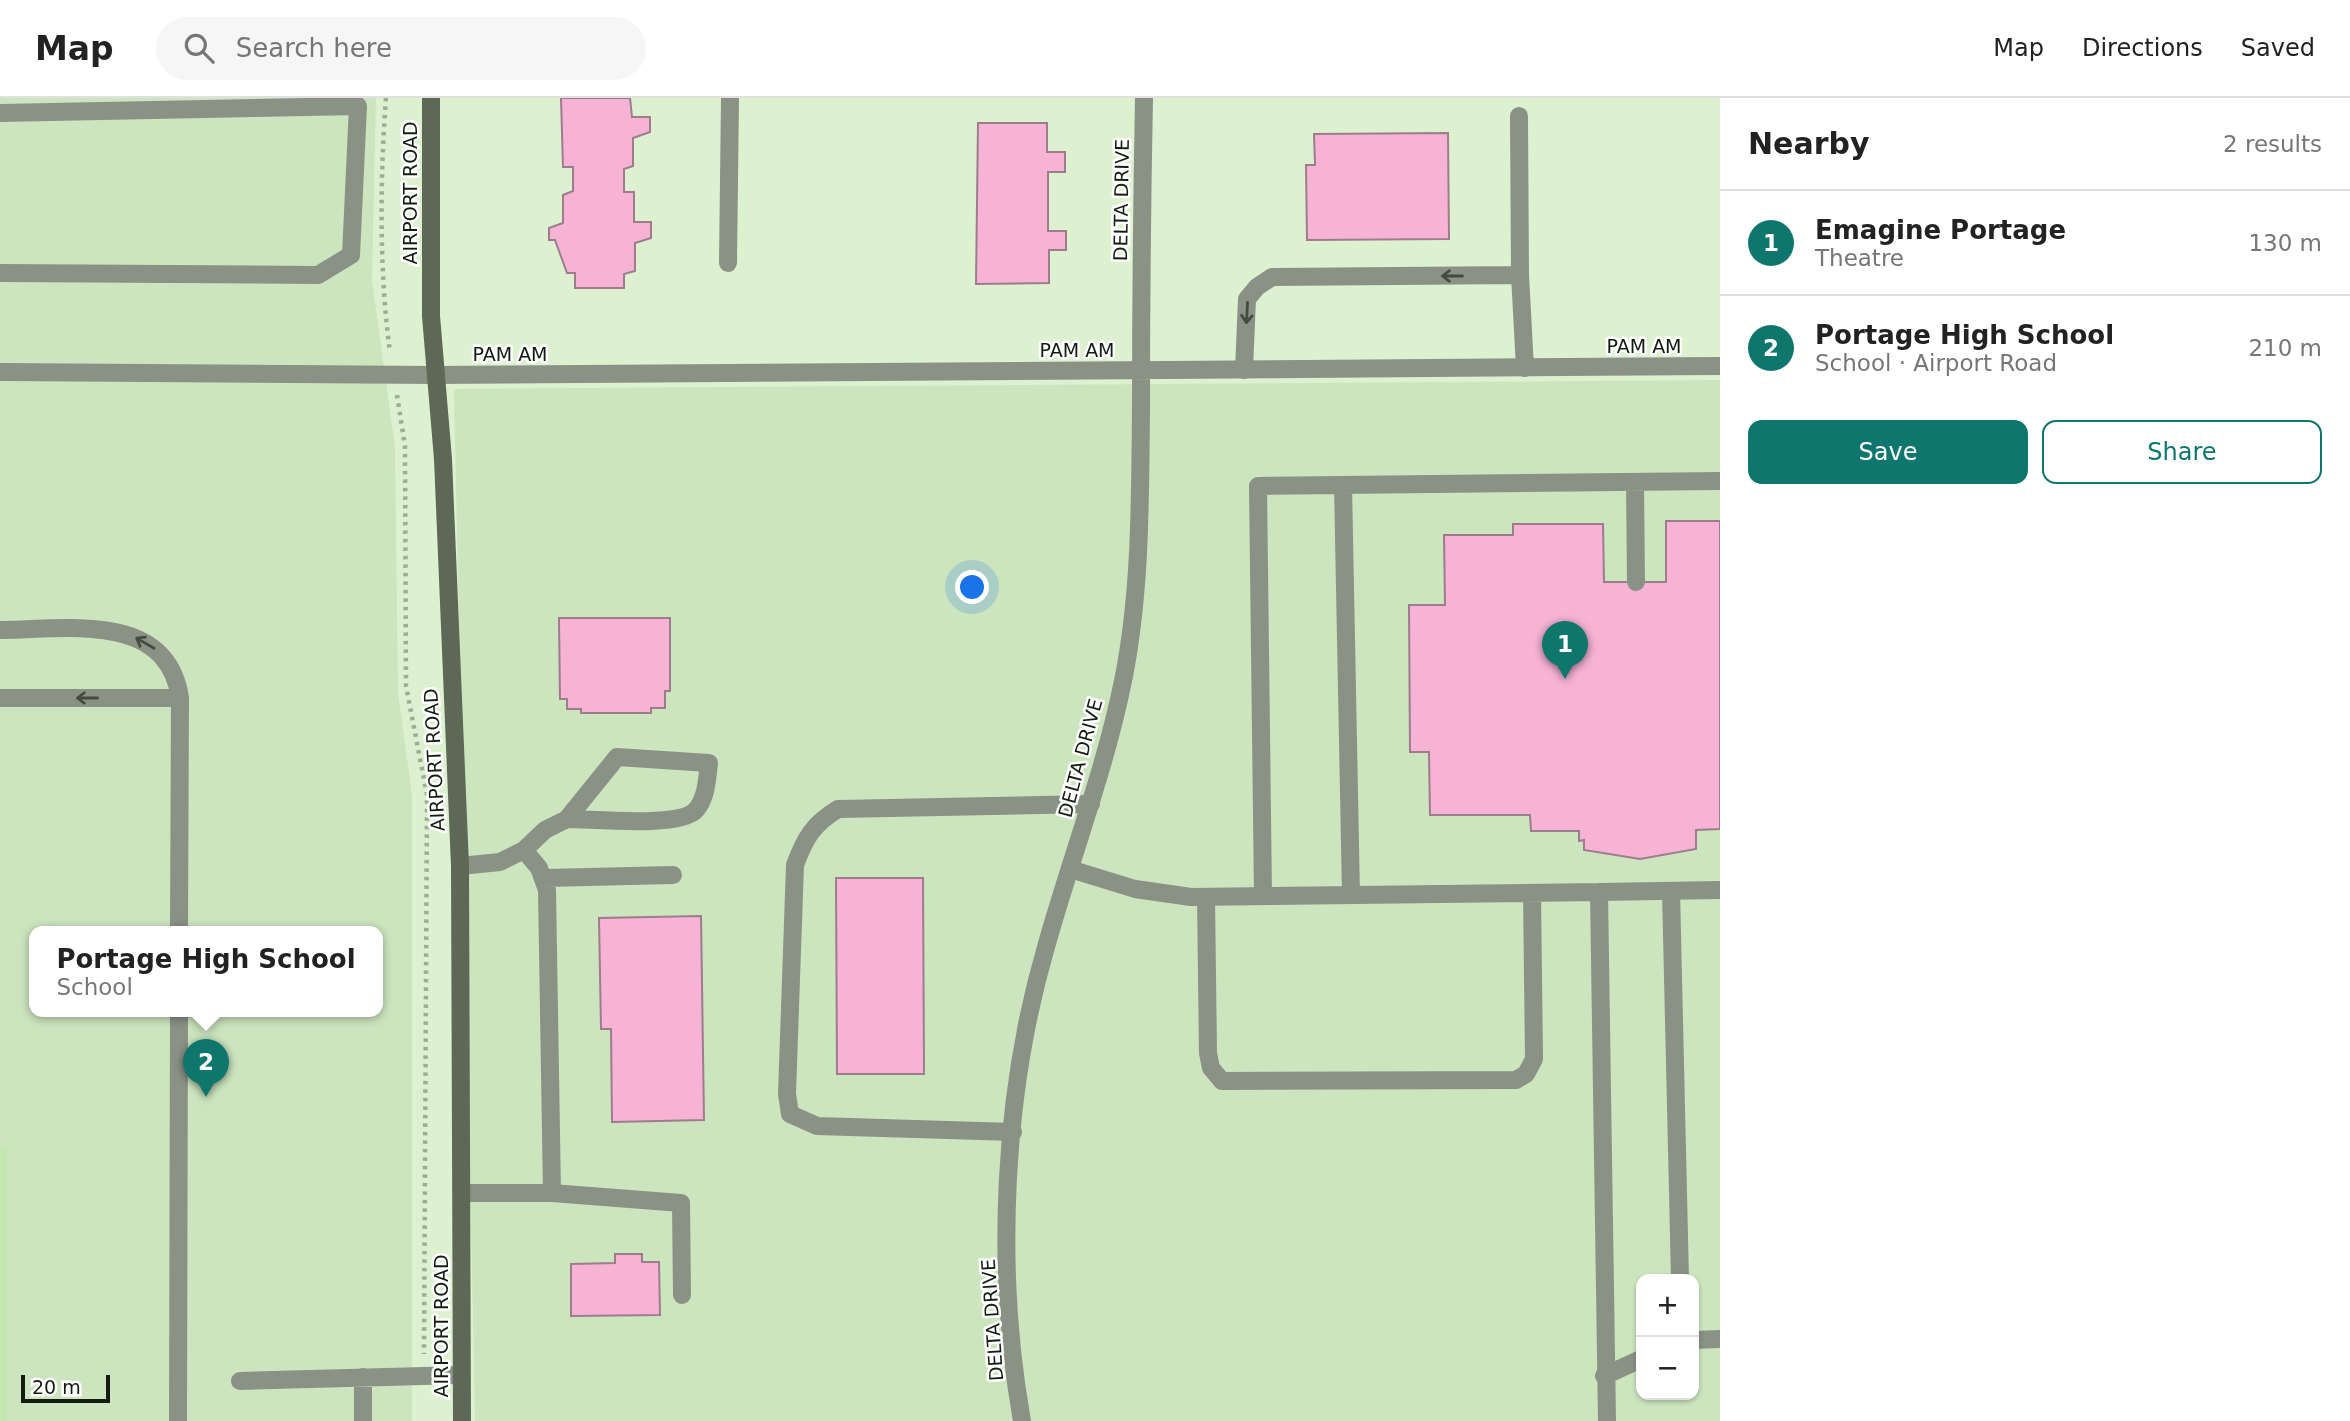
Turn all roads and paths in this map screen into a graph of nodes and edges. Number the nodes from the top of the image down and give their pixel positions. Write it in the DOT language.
graph roads {
  1 [pos="386,98"];
  2 [pos="431,98"];
  3 [pos="730,98"];
  4 [pos="1144,98"];
  5 [pos="358,102"];
  6 [pos="149,104"];
  7 [pos="0,113"];
  8 [pos="1519,116"];
  9 [pos="727,263"];
  10 [pos="0,273"];
  11 [pos="1520,275"];
  12 [pos="1720,366"];
  13 [pos="1525,368"];
  14 [pos="1244,370"];
  15 [pos="1141,371"];
  16 [pos="0,372"];
  17 [pos="394,375"];
  18 [pos="434,375"];
  19 [pos="1720,481"];
  20 [pos="1635,482"];
  21 [pos="1343,485"];
  22 [pos="1636,582"];
  23 [pos="0,630"];
  24 [pos="0,698"];
  25 [pos="180,698"];
  26 [pos="1091,804"];
  27 [pos="567,819"];
  28 [pos="524,850"];
  29 [pos="460,866"];
  30 [pos="1070,869"];
  31 [pos="673,875"];
  32 [pos="544,878"];
  33 [pos="1720,890"];
  34 [pos="1671,891"];
  35 [pos="1599,892"];
  36 [pos="1532,893"];
  37 [pos="1352,895"];
  38 [pos="1263,896"];
  39 [pos="1206,897"];
  40 [pos="179,926"];
  41 [pos="178,1017"];
  42 [pos="1013,1132"];
  43 [pos="462,1193"];
  44 [pos="552,1193"];
  45 [pos="1680,1274"];
  46 [pos="682,1295"];
  47 [pos="1720,1339"];
  48 [pos="1699,1340"];
  49 [pos="1636,1361"];
  50 [pos="461,1375"];
  51 [pos="424,1376"];
  52 [pos="1604,1376"];
  53 [pos="363,1377"];
  54 [pos="240,1381"];
  55 [pos="178,1421"];
  56 [pos="363,1421"];
  57 [pos="462,1421"];
  58 [pos="1021,1421"];
  59 [pos="1607,1421"];
  1 -- 17 [label="path"];
  2 -- 18 [label="main road, AIRPORT ROAD"];
  3 -- 9 [label="street"];
  4 -- 15 [label="street, DELTA DRIVE"];
  5 -- 6 [label="street"];
  5 -- 10 [label="street"];
  6 -- 7 [label="street"];
  8 -- 11 [label="street"];
  11 -- 13 [label="street"];
  11 -- 14 [label="street, one-way"];
  12 -- 13 [label="street, PAM AM"];
  13 -- 14 [label="street, PAM AM"];
  14 -- 15 [label="street, PAM AM"];
  15 -- 18 [label="street, PAM AM"];
  15 -- 26 [label="street, DELTA DRIVE"];
  16 -- 17 [label="street, PAM AM"];
  17 -- 18 [label="street, PAM AM"];
  17 -- 51 [label="path"];
  18 -- 29 [label="main road, AIRPORT ROAD"];
  19 -- 20 [label="street"];
  20 -- 21 [label="street"];
  20 -- 22 [label="street"];
  21 -- 37 [label="street"];
  21 -- 38 [label="street"];
  25 -- 23 [label="street, one-way"];
  25 -- 24 [label="street, one-way"];
  25 -- 40 [label="street"];
  26 -- 30 [label="street, DELTA DRIVE"];
  26 -- 42 [label="street"];
  27 -- 27 [label="street"];
  27 -- 28 [label="street"];
  28 -- 29 [label="street"];
  28 -- 32 [label="street"];
  29 -- 43 [label="main road, AIRPORT ROAD"];
  30 -- 39 [label="street"];
  30 -- 42 [label="street, DELTA DRIVE"];
  31 -- 32 [label="street"];
  32 -- 44 [label="street"];
  33 -- 34 [label="street"];
  34 -- 35 [label="street"];
  34 -- 45 [label="street"];
  35 -- 36 [label="street"];
  35 -- 52 [label="street"];
  36 -- 37 [label="street"];
  36 -- 39 [label="street"];
  37 -- 38 [label="street"];
  38 -- 39 [label="street"];
  41 -- 55 [label="street"];
  42 -- 58 [label="street, DELTA DRIVE"];
  43 -- 44 [label="street"];
  43 -- 50 [label="main road, AIRPORT ROAD"];
  44 -- 46 [label="street"];
  47 -- 48 [label="street"];
  49 -- 52 [label="street"];
  50 -- 51 [label="street"];
  50 -- 57 [label="main road, AIRPORT ROAD"];
  51 -- 53 [label="street"];
  52 -- 59 [label="street"];
  53 -- 54 [label="street"];
  53 -- 56 [label="street"];
}
